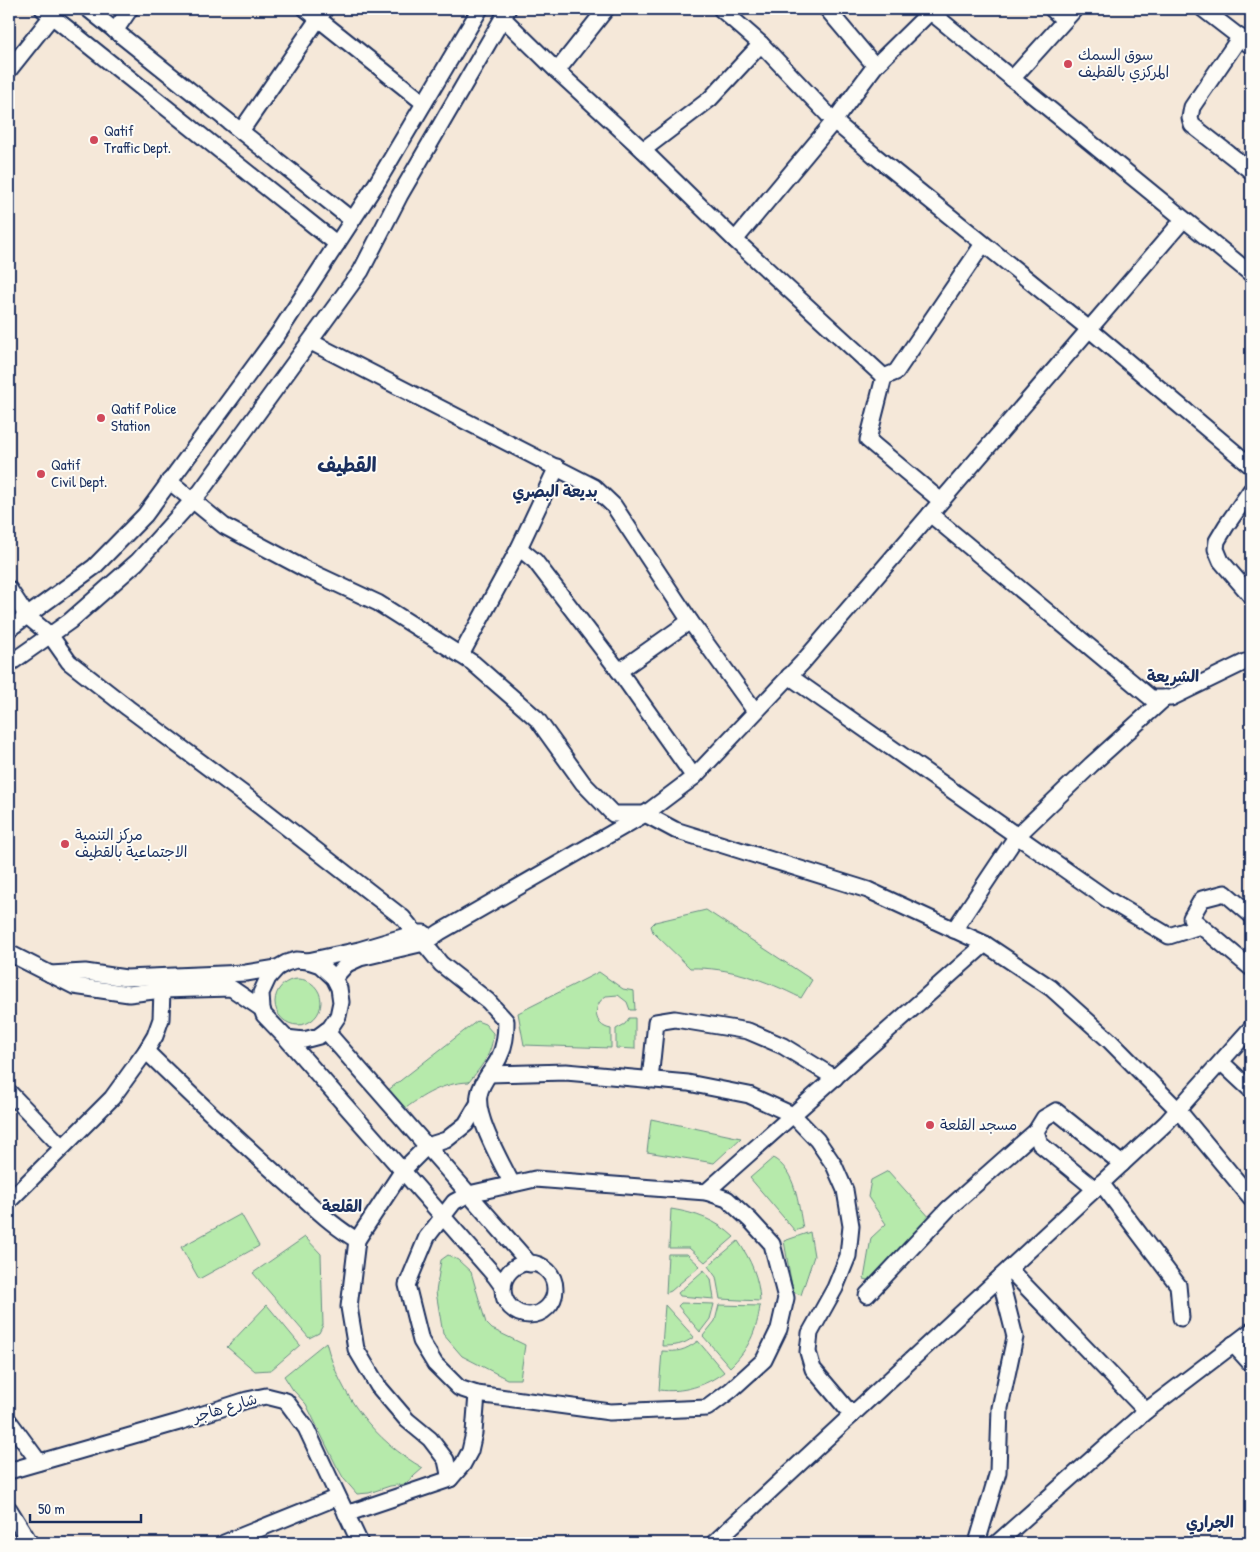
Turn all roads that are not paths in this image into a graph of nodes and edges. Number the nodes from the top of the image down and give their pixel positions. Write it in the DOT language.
graph roads {
  1 [pos="88,9"];
  2 [pos="130,9"];
  3 [pos="306,9"];
  4 [pos="480,9"];
  5 [pos="606,9"];
  6 [pos="721,9"];
  7 [pos="827,9"];
  8 [pos="1052,9"];
  9 [pos="1075,9"];
  10 [pos="1203,9"];
  11 [pos="928,10"];
  12 [pos="47,12"];
  13 [pos="506,13"];
  14 [pos="322,14"];
  15 [pos="1064,20"];
  16 [pos="115,31"];
  17 [pos="1246,42"];
  18 [pos="761,44"];
  19 [pos="875,66"];
  20 [pos="9,70"];
  21 [pos="557,71"];
  22 [pos="1012,79"];
  23 [pos="424,103"];
  24 [pos="834,120"];
  25 [pos="241,131"];
  26 [pos="643,150"];
  27 [pos="1251,171"];
  28 [pos="352,220"];
  29 [pos="1183,220"];
  30 [pos="735,240"];
  31 [pos="336,244"];
  32 [pos="983,244"];
  33 [pos="1251,274"];
  34 [pos="1089,329"];
  35 [pos="311,342"];
  36 [pos="884,377"];
  37 [pos="1251,466"];
  38 [pos="557,467"];
  39 [pos="169,481"];
  40 [pos="1251,490"];
  41 [pos="193,500"];
  42 [pos="941,501"];
  43 [pos="930,514"];
  44 [pos="519,548"];
  45 [pos="9,589"];
  46 [pos="1251,596"];
  47 [pos="27,616"];
  48 [pos="690,621"];
  49 [pos="9,630"];
  50 [pos="50,635"];
  51 [pos="461,655"];
  52 [pos="1251,662"];
  53 [pos="9,664"];
  54 [pos="619,671"];
  55 [pos="789,676"];
  56 [pos="1165,698"];
  57 [pos="755,711"];
  58 [pos="694,778"];
  59 [pos="645,814"];
  60 [pos="1016,837"];
  61 [pos="1251,915"];
  62 [pos="1200,926"];
  63 [pos="954,930"];
  64 [pos="420,938"];
  65 [pos="985,944"];
  66 [pos="9,953"];
  67 [pos="308,961"];
  68 [pos="277,968"];
  69 [pos="1251,968"];
  70 [pos="50,974"];
  71 [pos="334,978"];
  72 [pos="162,990"];
  73 [pos="262,1009"];
  74 [pos="1251,1028"];
  75 [pos="326,1031"];
  76 [pos="286,1038"];
  77 [pos="146,1051"];
  78 [pos="1221,1062"];
  79 [pos="489,1074"];
  80 [pos="834,1078"];
  81 [pos="650,1080"];
  82 [pos="1251,1090"];
  83 [pos="9,1092"];
  84 [pos="478,1104"];
  85 [pos="1178,1110"];
  86 [pos="793,1115"];
  87 [pos="1036,1131"];
  88 [pos="427,1146"];
  89 [pos="62,1147"];
  90 [pos="1122,1164"];
  91 [pos="403,1170"];
  92 [pos="512,1184"];
  93 [pos="1098,1186"];
  94 [pos="12,1192"];
  95 [pos="706,1192"];
  96 [pos="469,1194"];
  97 [pos="1251,1198"];
  98 [pos="443,1216"];
  99 [pos="358,1240"];
  100 [pos="530,1264"];
  101 [pos="1005,1274"];
  102 [pos="503,1287"];
  103 [pos="867,1295"];
  104 [pos="1181,1318"];
  105 [pos="1251,1331"];
  106 [pos="1233,1344"];
  107 [pos="1251,1364"];
  108 [pos="477,1394"];
  109 [pos="1146,1411"];
  110 [pos="852,1415"];
  111 [pos="9,1421"];
  112 [pos="39,1462"];
  113 [pos="9,1471"];
  114 [pos="450,1479"];
  115 [pos="338,1497"];
  116 [pos="9,1509"];
  117 [pos="346,1514"];
  118 [pos="30,1543"];
  119 [pos="224,1543"];
  120 [pos="360,1543"];
  121 [pos="714,1543"];
  122 [pos="977,1543"];
  123 [pos="997,1543"];
  1 -- 16 [label="street"];
  2 -- 16 [label="street"];
  3 -- 14 [label="street"];
  4 -- 23 [label="street"];
  5 -- 21 [label="street"];
  6 -- 18 [label="street"];
  7 -- 19 [label="street"];
  8 -- 15 [label="street"];
  9 -- 15 [label="street"];
  10 -- 17 [label="street"];
  11 -- 19 [label="street"];
  11 -- 22 [label="street"];
  12 -- 20 [label="street"];
  12 -- 31 [label="street"];
  13 -- 21 [label="street"];
  13 -- 35 [label="street"];
  14 -- 23 [label="street"];
  14 -- 25 [label="street"];
  15 -- 22 [label="street"];
  16 -- 25 [label="street"];
  17 -- 27 [label="street"];
  18 -- 24 [label="street"];
  18 -- 26 [label="street"];
  19 -- 24 [label="street"];
  21 -- 26 [label="street"];
  22 -- 29 [label="street"];
  23 -- 28 [label="street"];
  24 -- 30 [label="street"];
  24 -- 32 [label="street"];
  25 -- 28 [label="street"];
  26 -- 30 [label="street"];
  28 -- 31 [label="street"];
  29 -- 33 [label="street"];
  29 -- 34 [label="street"];
  30 -- 36 [label="street"];
  31 -- 39 [label="street"];
  32 -- 34 [label="street"];
  32 -- 36 [label="street"];
  34 -- 37 [label="street"];
  34 -- 42 [label="street"];
  35 -- 38 [label="street"];
  35 -- 41 [label="street"];
  36 -- 42 [label="street"];
  38 -- 44 [label="street"];
  38 -- 48 [label="street"];
  39 -- 41 [label="street"];
  39 -- 47 [label="street"];
  40 -- 46 [label="street"];
  41 -- 50 [label="street"];
  41 -- 51 [label="street"];
  42 -- 43 [label="street"];
  43 -- 55 [label="street"];
  43 -- 56 [label="street"];
  44 -- 51 [label="street"];
  44 -- 54 [label="street"];
  45 -- 47 [label="street"];
  47 -- 49 [label="street"];
  47 -- 50 [label="street"];
  48 -- 54 [label="street"];
  48 -- 57 [label="street"];
  50 -- 53 [label="street"];
  50 -- 64 [label="street"];
  51 -- 59 [label="street"];
  52 -- 56 [label="street"];
  54 -- 58 [label="street"];
  55 -- 57 [label="street"];
  55 -- 60 [label="street"];
  56 -- 60 [label="street"];
  57 -- 58 [label="street"];
  58 -- 59 [label="street"];
  59 -- 63 [label="street"];
  59 -- 64 [label="street"];
  60 -- 62 [label="street"];
  60 -- 63 [label="street"];
  61 -- 62 [label="street"];
  62 -- 69 [label="street"];
  63 -- 65 [label="street"];
  64 -- 67 [label="street"];
  64 -- 71 [label="street"];
  64 -- 79 [label="street"];
  65 -- 80 [label="street"];
  65 -- 85 [label="street"];
  66 -- 70 [label="street"];
  67 -- 68 [label="street"];
  67 -- 71 [label="street"];
  68 -- 70 [label="street"];
  68 -- 73 [label="street"];
  70 -- 72 [label="street"];
  71 -- 75 [label="street"];
  72 -- 73 [label="street"];
  72 -- 77 [label="street"];
  73 -- 76 [label="street"];
  74 -- 78 [label="street"];
  75 -- 76 [label="street"];
  75 -- 88 [label="street"];
  76 -- 91 [label="street"];
  77 -- 89 [label="street"];
  77 -- 99 [label="street"];
  78 -- 82 [label="street"];
  78 -- 85 [label="street"];
  79 -- 81 [label="street"];
  79 -- 84 [label="street"];
  80 -- 81 [label="street"];
  80 -- 86 [label="street"];
  81 -- 86 [label="street"];
  83 -- 89 [label="street"];
  84 -- 88 [label="street"];
  84 -- 92 [label="street"];
  85 -- 90 [label="street"];
  85 -- 97 [label="street"];
  86 -- 95 [label="street"];
  86 -- 110 [label="street"];
  87 -- 90 [label="street"];
  87 -- 93 [label="street"];
  87 -- 103 [label="street"];
  88 -- 91 [label="street"];
  88 -- 96 [label="street"];
  89 -- 94 [label="street"];
  90 -- 93 [label="street"];
  91 -- 98 [label="street"];
  91 -- 99 [label="street"];
  92 -- 95 [label="street"];
  92 -- 96 [label="street"];
  93 -- 101 [label="street"];
  93 -- 104 [label="street"];
  95 -- 108 [label="street"];
  96 -- 98 [label="street"];
  96 -- 100 [label="street"];
  98 -- 102 [label="street"];
  98 -- 108 [label="street"];
  99 -- 114 [label="street"];
  100 -- 102 [label="street"];
  100 -- 102 [label="street"];
  101 -- 109 [label="street"];
  101 -- 110 [label="street"];
  101 -- 122 [label="street"];
  105 -- 106 [label="street"];
  106 -- 107 [label="street"];
  106 -- 109 [label="street"];
  108 -- 114 [label="street"];
  109 -- 123 [label="street"];
  110 -- 121 [label="street"];
  111 -- 112 [label="street"];
  112 -- 113 [label="street, شارع هاجر"];
  112 -- 115 [label="street, شارع هاجر"];
  114 -- 117 [label="street"];
  115 -- 117 [label="street, شارع هاجر"];
  115 -- 119 [label="street"];
  116 -- 118 [label="street"];
  117 -- 120 [label="street, شارع هاجر"];
}
